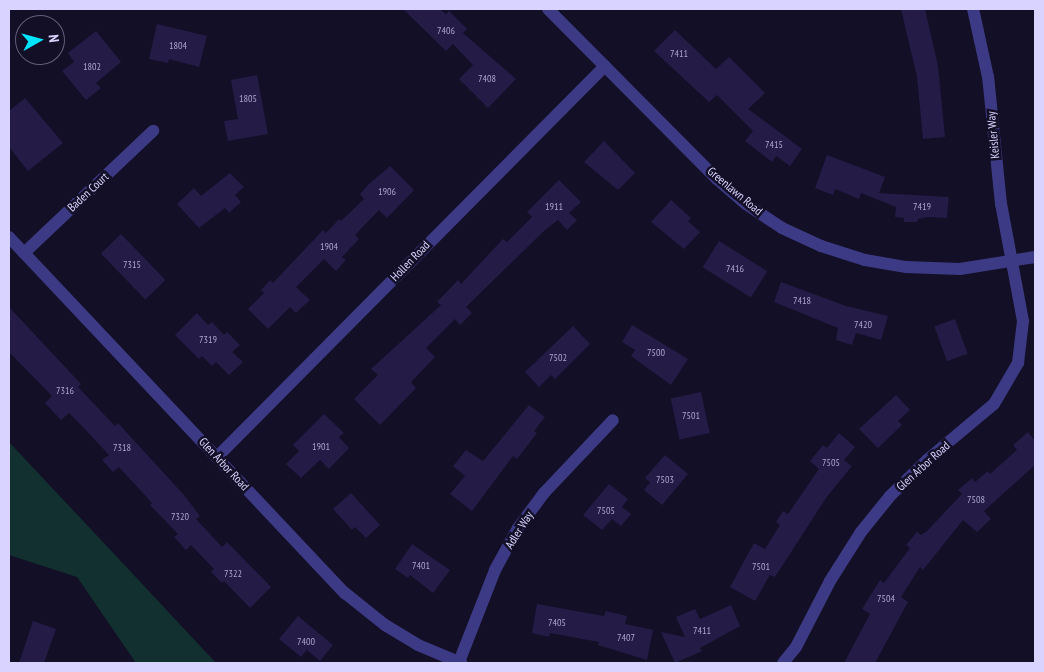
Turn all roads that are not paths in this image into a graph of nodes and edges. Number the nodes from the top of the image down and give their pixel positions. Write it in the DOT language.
graph roads {
  1 [pos="548,9"];
  2 [pos="972,9"];
  3 [pos="605,66"];
  4 [pos="152,131"];
  5 [pos="9,237"];
  6 [pos="24,253"];
  7 [pos="1035,257"];
  8 [pos="1012,262"];
  9 [pos="613,420"];
  10 [pos="217,458"];
  11 [pos="460,663"];
  12 [pos="783,663"];
  1 -- 3 [label="street, Greenlawn Road"];
  2 -- 8 [label="street, Keisler Way"];
  3 -- 8 [label="street, Greenlawn Road"];
  3 -- 10 [label="street, Hollen Road"];
  4 -- 6 [label="street, Baden Court"];
  5 -- 6 [label="street, Glen Arbor Road"];
  6 -- 10 [label="street, Glen Arbor Road"];
  7 -- 8 [label="street, Greenlawn Road"];
  8 -- 12 [label="street, Glen Arbor Road"];
  9 -- 11 [label="street, Adler Way"];
  10 -- 11 [label="street, Glen Arbor Road"];
}
